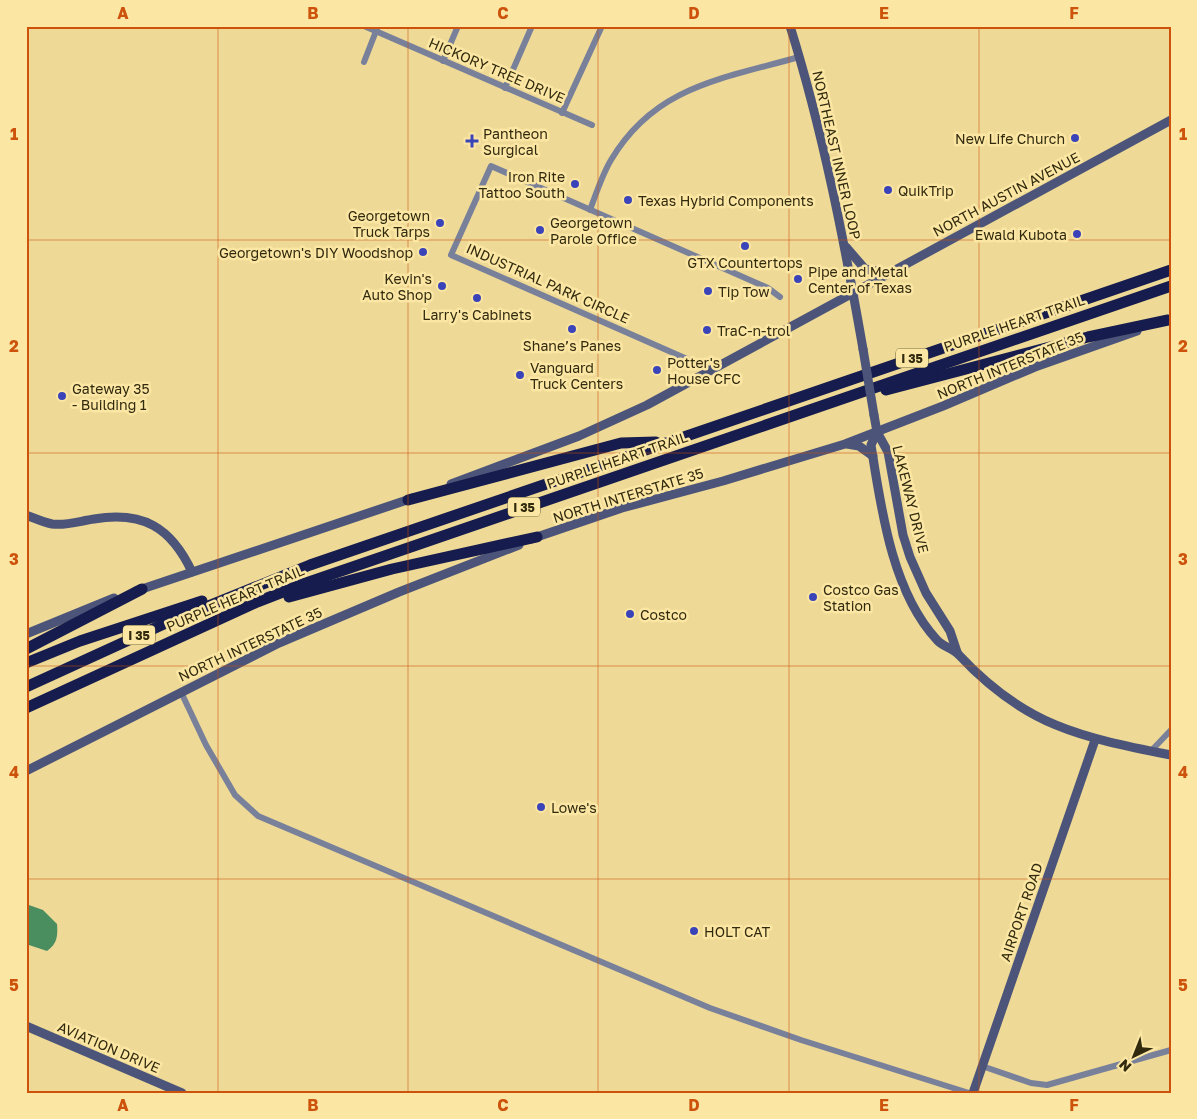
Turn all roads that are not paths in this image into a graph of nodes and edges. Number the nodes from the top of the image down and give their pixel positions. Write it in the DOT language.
graph roads {
  1 [pos="364,26"];
  2 [pos="458,26"];
  3 [pos="532,26"];
  4 [pos="602,26"];
  5 [pos="790,26"];
  6 [pos="377,29"];
  7 [pos="799,57"];
  8 [pos="443,61"];
  9 [pos="364,62"];
  10 [pos="505,88"];
  11 [pos="562,113"];
  12 [pos="1171,120"];
  13 [pos="592,126"];
  14 [pos="590,210"];
  15 [pos="845,245"];
  16 [pos="1171,270"];
  17 [pos="888,273"];
  18 [pos="1171,286"];
  19 [pos="853,291"];
  20 [pos="780,297"];
  21 [pos="1169,320"];
  22 [pos="712,370"];
  23 [pos="838,399"];
  24 [pos="878,432"];
  25 [pos="666,442"];
  26 [pos="845,444"];
  27 [pos="873,456"];
  28 [pos="408,500"];
  29 [pos="26,515"];
  30 [pos="537,537"];
  31 [pos="192,572"];
  32 [pos="254,586"];
  33 [pos="142,589"];
  34 [pos="214,622"];
  35 [pos="26,634"];
  36 [pos="26,649"];
  37 [pos="957,652"];
  38 [pos="26,663"];
  39 [pos="26,687"];
  40 [pos="181,692"];
  41 [pos="26,708"];
  42 [pos="1171,730"];
  43 [pos="1095,740"];
  44 [pos="1151,751"];
  45 [pos="1171,755"];
  46 [pos="26,771"];
  47 [pos="26,1026"];
  48 [pos="1171,1050"];
  49 [pos="982,1066"];
  50 [pos="182,1093"];
  51 [pos="969,1093"];
  52 [pos="973,1093"];
  1 -- 6 [label="street, HICKORY TREE DRIVE"];
  2 -- 8 [label="street"];
  3 -- 10 [label="street"];
  4 -- 11 [label="street"];
  5 -- 7 [label="main road, NORTHEAST INNER LOOP"];
  6 -- 8 [label="street, HICKORY TREE DRIVE"];
  6 -- 9 [label="street"];
  7 -- 14 [label="street"];
  7 -- 15 [label="main road, NORTHEAST INNER LOOP"];
  8 -- 10 [label="street, HICKORY TREE DRIVE"];
  10 -- 11 [label="street, HICKORY TREE DRIVE"];
  11 -- 13 [label="street, HICKORY TREE DRIVE"];
  12 -- 17 [label="main road, NORTH AUSTIN AVENUE"];
  14 -- 20 [label="street, INDUSTRIAL PARK CIRCLE"];
  14 -- 22 [label="street, INDUSTRIAL PARK CIRCLE"];
  15 -- 17 [label="main road"];
  15 -- 19 [label="main road, NORTHEAST INNER LOOP"];
  16 -- 25 [label="highway, PURPLE HEART TRAIL / I 35"];
  17 -- 19 [label="main road, NORTH AUSTIN AVENUE"];
  18 -- 23 [label="highway, PURPLE HEART TRAIL / I 35"];
  19 -- 22 [label="main road"];
  19 -- 24 [label="main road, LAKEWAY DRIVE, bridge"];
  21 -- 23 [label="highway"];
  21 -- 24 [label="main road, NORTH INTERSTATE 35"];
  22 -- 28 [label="main road"];
  23 -- 34 [label="highway, PURPLE HEART TRAIL / I 35"];
  24 -- 26 [label="main road, NORTH INTERSTATE 35"];
  24 -- 27 [label="main road, LAKEWAY DRIVE"];
  24 -- 37 [label="main road, LAKEWAY DRIVE"];
  25 -- 28 [label="highway"];
  25 -- 32 [label="highway, PURPLE HEART TRAIL / I 35"];
  26 -- 27 [label="main road"];
  26 -- 30 [label="main road, NORTH INTERSTATE 35"];
  27 -- 37 [label="main road, LAKEWAY DRIVE"];
  28 -- 31 [label="main road"];
  29 -- 31 [label="main road"];
  30 -- 34 [label="highway"];
  30 -- 40 [label="main road, NORTH INTERSTATE 35"];
  31 -- 33 [label="main road"];
  32 -- 38 [label="highway"];
  32 -- 39 [label="highway, PURPLE HEART TRAIL / I 35"];
  33 -- 35 [label="main road"];
  33 -- 36 [label="highway"];
  34 -- 41 [label="highway, PURPLE HEART TRAIL / I 35"];
  37 -- 43 [label="main road, LAKEWAY DRIVE"];
  40 -- 46 [label="main road, NORTH INTERSTATE 35"];
  40 -- 51 [label="street"];
  42 -- 44 [label="street"];
  43 -- 44 [label="main road, LAKEWAY DRIVE"];
  43 -- 49 [label="main road, AIRPORT ROAD"];
  44 -- 45 [label="main road, LAKEWAY DRIVE"];
  47 -- 50 [label="main road, AVIATION DRIVE"];
  48 -- 49 [label="street"];
  49 -- 52 [label="main road, AIRPORT ROAD"];
}
